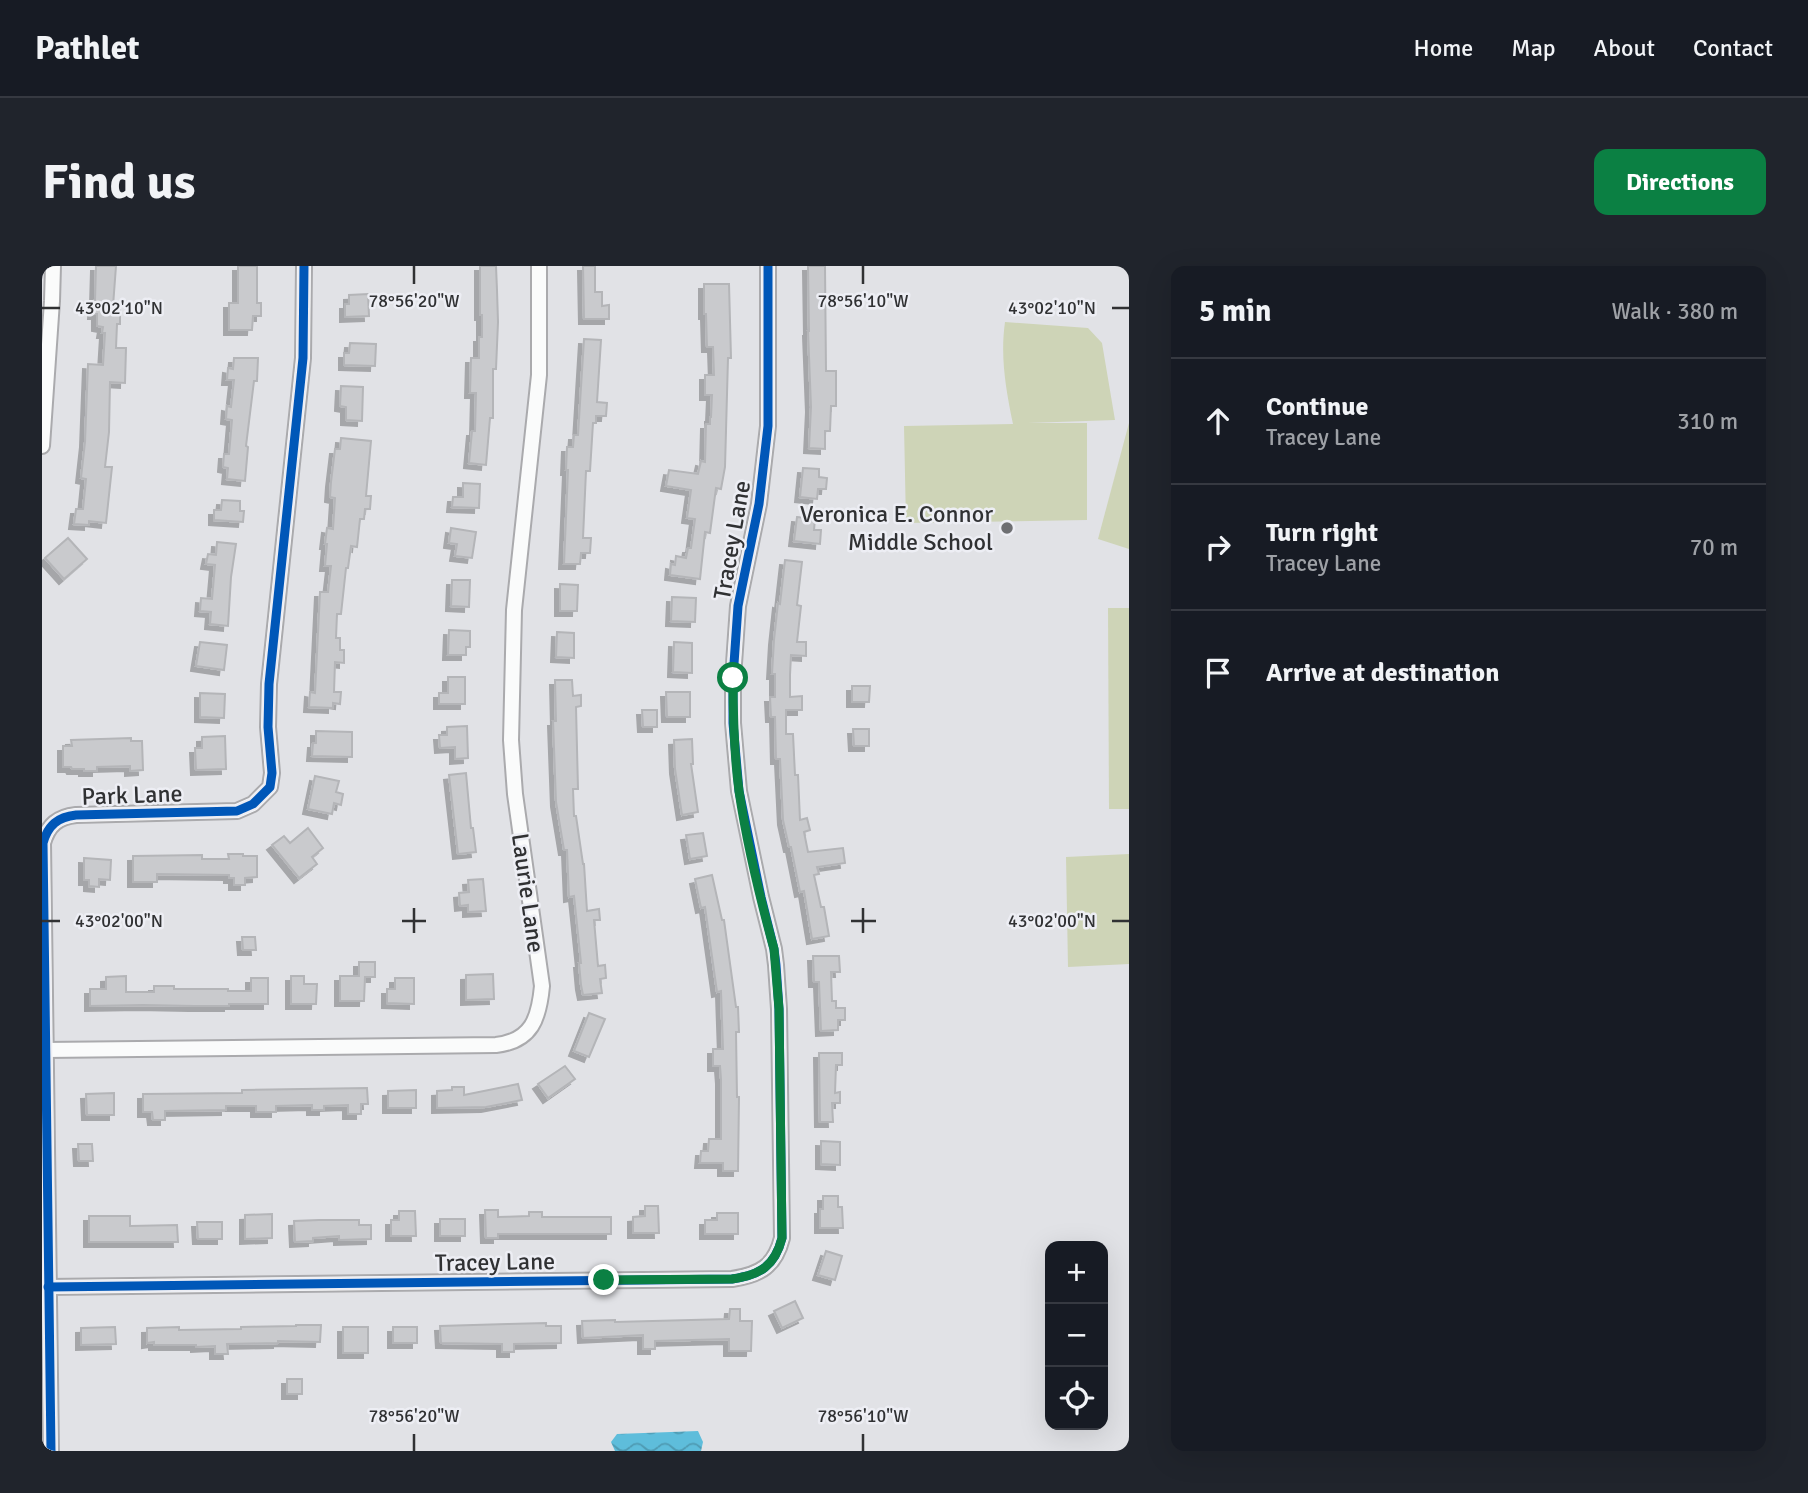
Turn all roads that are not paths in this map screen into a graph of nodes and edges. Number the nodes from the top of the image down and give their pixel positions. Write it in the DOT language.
graph roads {
  1 [pos="52,266"];
  2 [pos="304,266"];
  3 [pos="539,266"];
  4 [pos="768,266"];
  5 [pos="42,446"];
  6 [pos="45,1050"];
  7 [pos="48,1287"];
  8 [pos="51,1451"];
  1 -- 5 [label="street"];
  2 -- 6 [label="street, Park Lane"];
  3 -- 6 [label="street, Laurie Lane"];
  4 -- 7 [label="street, Tracey Lane"];
  6 -- 7 [label="street, Park Lane"];
  7 -- 8 [label="street, Park Lane"];
}
